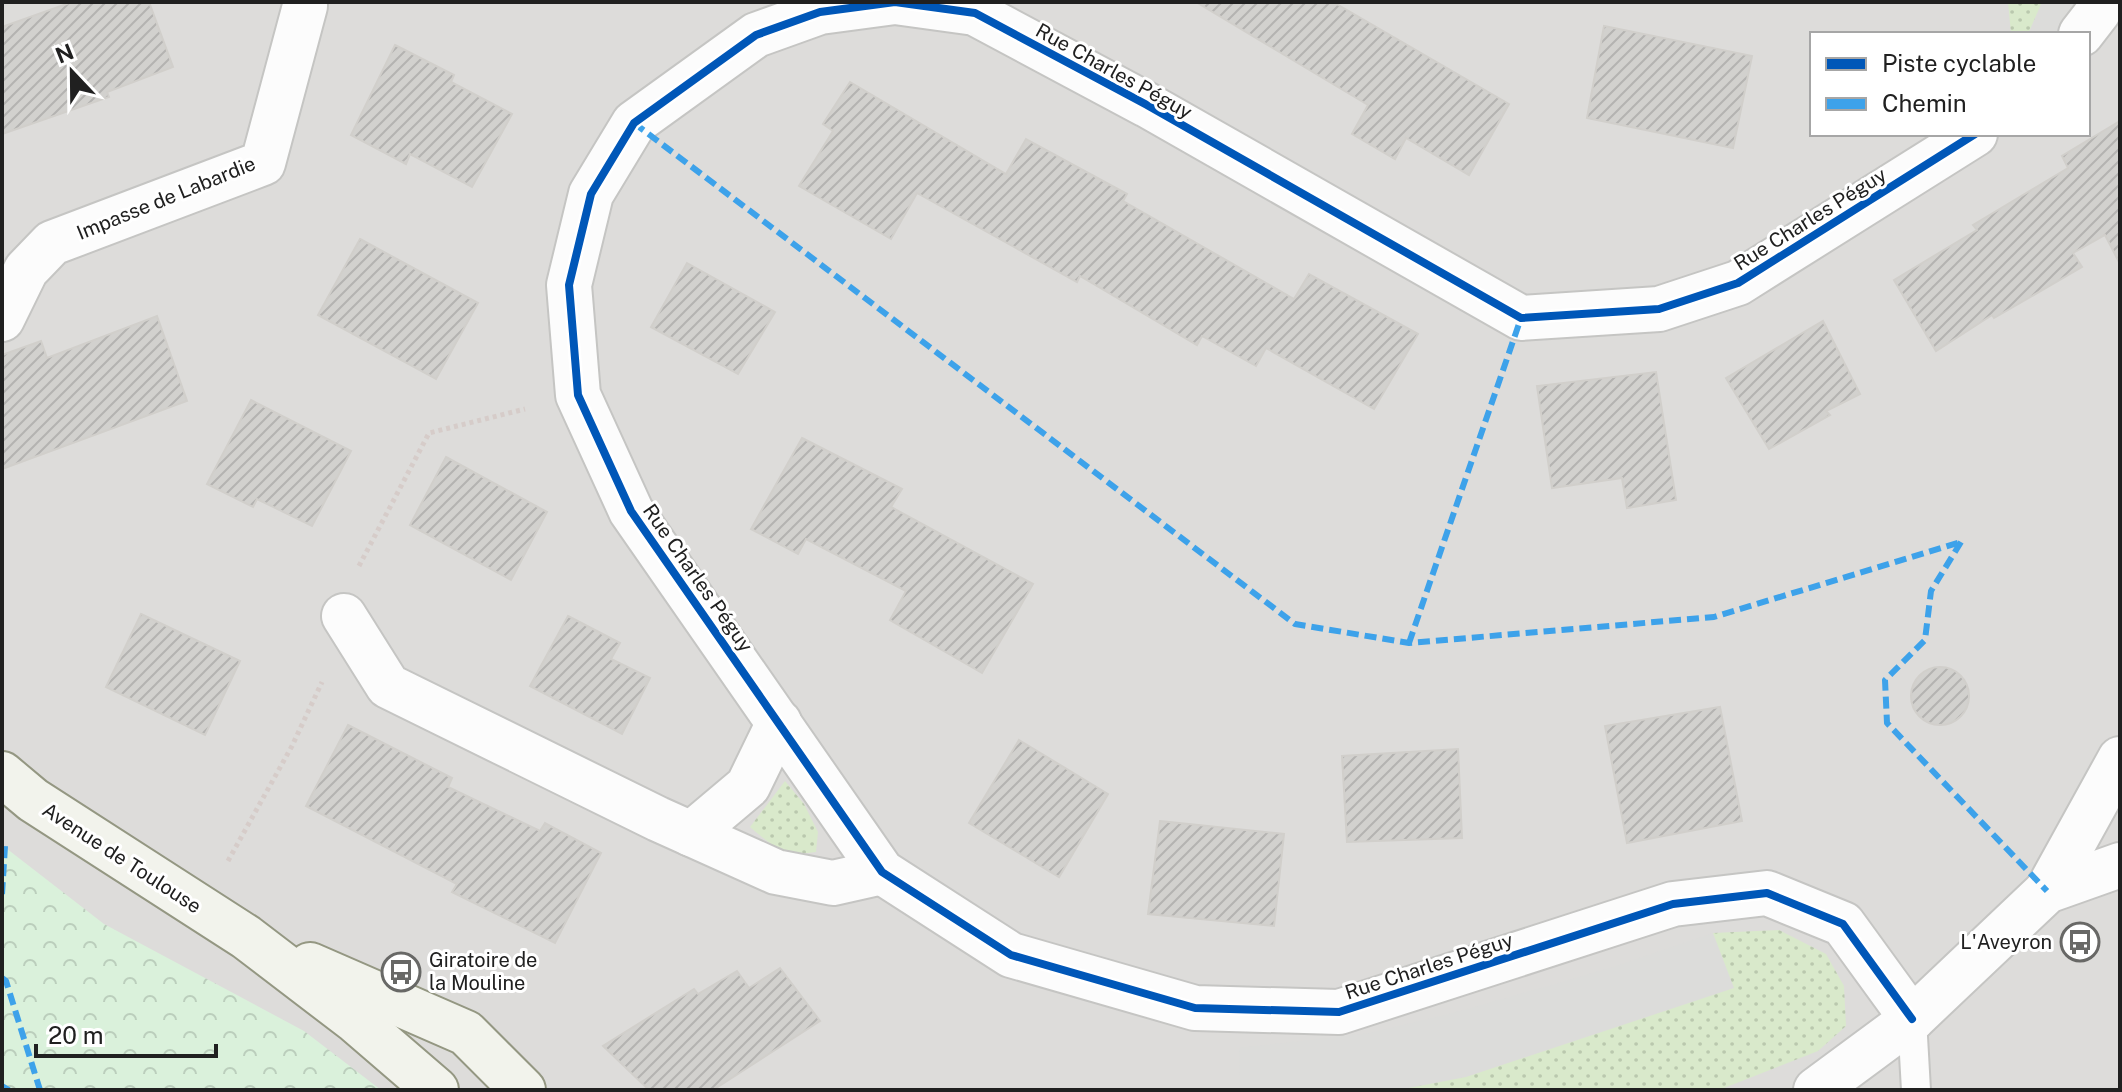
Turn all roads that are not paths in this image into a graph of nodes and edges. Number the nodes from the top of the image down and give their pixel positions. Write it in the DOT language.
graph roads {
  1 [pos="895,2"];
  2 [pos="2102,2"];
  3 [pos="305,6"];
  4 [pos="2083,32"];
  5 [pos="1972,136"];
  6 [pos="2,319"];
  7 [pos="344,616"];
  8 [pos="779,722"];
  9 [pos="2120,759"];
  10 [pos="2,774"];
  11 [pos="691,834"];
  12 [pos="2120,865"];
  13 [pos="882,872"];
  14 [pos="2047,891"];
  15 [pos="246,937"];
  16 [pos="1912,1019"];
  17 [pos="436,1090"];
  18 [pos="523,1090"];
  19 [pos="1816,1090"];
  20 [pos="1916,1090"];
  1 -- 5 [label="street, Rue Charles Péguy"];
  1 -- 8 [label="street, Rue Charles Péguy"];
  2 -- 4 [label="street"];
  3 -- 6 [label="street, Impasse de Labardie"];
  7 -- 11 [label="street"];
  8 -- 11 [label="street"];
  8 -- 13 [label="street, Rue Charles Péguy"];
  9 -- 14 [label="street"];
  10 -- 15 [label="main road, Avenue de Toulouse"];
  11 -- 13 [label="street"];
  12 -- 14 [label="street"];
  13 -- 16 [label="street, Rue Charles Péguy"];
  14 -- 16 [label="street"];
  15 -- 17 [label="main road, Avenue de Toulouse"];
  15 -- 18 [label="main road, Avenue de Toulouse"];
  16 -- 19 [label="street"];
  16 -- 20 [label="lane"];
}
